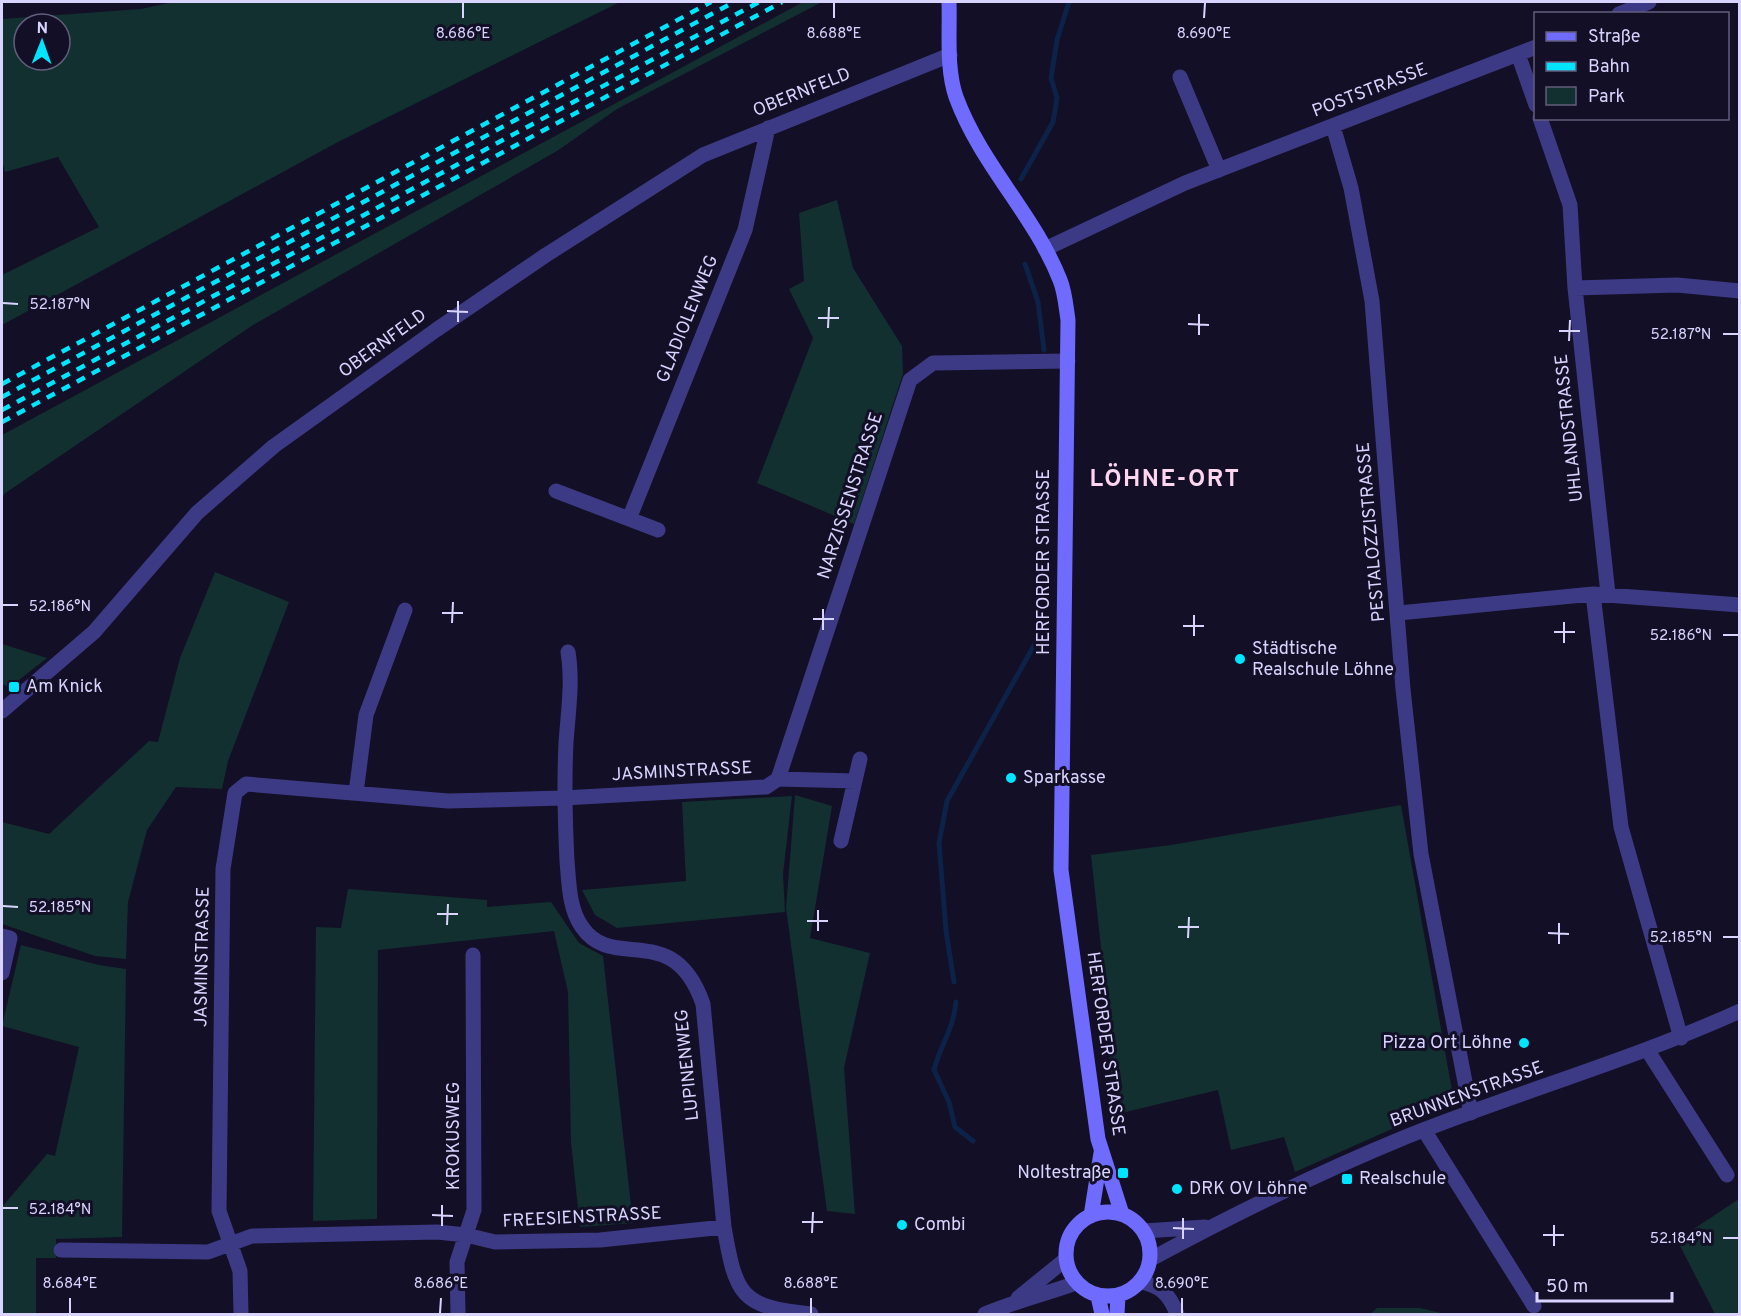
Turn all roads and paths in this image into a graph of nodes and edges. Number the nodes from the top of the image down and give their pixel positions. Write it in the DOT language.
graph roads {
  1 [pos="950,2"];
  2 [pos="1649,2"];
  3 [pos="1624,12"];
  4 [pos="1534,48"];
  5 [pos="1518,54"];
  6 [pos="950,55"];
  7 [pos="1180,77"];
  8 [pos="1534,99"];
  9 [pos="1541,120"];
  10 [pos="1333,126"];
  11 [pos="768,128"];
  12 [pos="1219,170"];
  13 [pos="1045,249"];
  14 [pos="1575,288"];
  15 [pos="1740,291"];
  16 [pos="1068,361"];
  17 [pos="556,491"];
  18 [pos="629,519"];
  19 [pos="658,531"];
  20 [pos="1601,594"];
  21 [pos="1740,605"];
  22 [pos="405,610"];
  23 [pos="1399,613"];
  24 [pos="568,652"];
  25 [pos="2,711"];
  26 [pos="860,759"];
  27 [pos="855,782"];
  28 [pos="772,783"];
  29 [pos="356,793"];
  30 [pos="563,798"];
  31 [pos="841,841"];
  32 [pos="2,936"];
  33 [pos="473,955"];
  34 [pos="2,973"];
  35 [pos="1740,1011"];
  36 [pos="1682,1038"];
  37 [pos="1648,1051"];
  38 [pos="1471,1113"];
  39 [pos="1424,1130"];
  40 [pos="1101,1150"];
  41 [pos="1727,1175"];
  42 [pos="1122,1214"];
  43 [pos="1091,1216"];
  44 [pos="1211,1226"];
  45 [pos="724,1227"];
  46 [pos="1144,1231"];
  47 [pos="465,1235"];
  48 [pos="231,1244"];
  49 [pos="61,1250"];
  50 [pos="1066,1259"];
  51 [pos="1151,1259"];
  52 [pos="1141,1282"];
  53 [pos="1076,1283"];
  54 [pos="1098,1296"];
  55 [pos="1118,1296"];
  56 [pos="1013,1302"];
  57 [pos="1534,1306"];
  58 [pos="1176,1311"];
  59 [pos="241,1314"];
  60 [pos="458,1314"];
  61 [pos="811,1314"];
  62 [pos="985,1314"];
  63 [pos="1102,1314"];
  64 [pos="1117,1314"];
  1 -- 6 [label="main road, HERFORDER STRASSE"];
  2 -- 3 [label="street"];
  4 -- 5 [label="street, POSTSTRASSE"];
  5 -- 8 [label="street"];
  5 -- 10 [label="street, POSTSTRASSE"];
  6 -- 11 [label="street, OBERNFELD"];
  6 -- 13 [label="main road, HERFORDER STRASSE"];
  7 -- 12 [label="street"];
  9 -- 14 [label="street, UHLANDSTRASSE"];
  10 -- 12 [label="street, POSTSTRASSE"];
  10 -- 23 [label="street, PESTALOZZISTRASSE"];
  11 -- 18 [label="street, GLADIOLENWEG"];
  11 -- 25 [label="street, OBERNFELD"];
  12 -- 13 [label="street, POSTSTRASSE"];
  13 -- 16 [label="main road, HERFORDER STRASSE"];
  14 -- 15 [label="street"];
  14 -- 20 [label="street, UHLANDSTRASSE"];
  16 -- 28 [label="street, NARZISSENSTRASSE"];
  16 -- 40 [label="main road, HERFORDER STRASSE"];
  17 -- 18 [label="street"];
  18 -- 19 [label="street"];
  20 -- 21 [label="street"];
  20 -- 23 [label="street"];
  20 -- 36 [label="street, UHLANDSTRASSE"];
  22 -- 29 [label="street"];
  23 -- 38 [label="street, PESTALOZZISTRASSE"];
  24 -- 30 [label="street"];
  26 -- 27 [label="street"];
  27 -- 28 [label="street"];
  27 -- 31 [label="street"];
  28 -- 30 [label="street, JASMINSTRASSE"];
  29 -- 30 [label="street, JASMINSTRASSE"];
  29 -- 48 [label="street, JASMINSTRASSE"];
  30 -- 45 [label="street, LUPINENWEG"];
  32 -- 34 [label="street"];
  33 -- 47 [label="street, KROKUSWEG"];
  35 -- 36 [label="street, BRUNNENSTRASSE"];
  36 -- 37 [label="street, BRUNNENSTRASSE"];
  37 -- 38 [label="street, BRUNNENSTRASSE"];
  37 -- 41 [label="street"];
  38 -- 39 [label="street, BRUNNENSTRASSE"];
  39 -- 44 [label="street, BRUNNENSTRASSE"];
  39 -- 57 [label="street"];
  40 -- 42 [label="main road, HERFORDER STRASSE"];
  40 -- 43 [label="main road, HERFORDER STRASSE"];
  42 -- 43 [label="main road"];
  42 -- 46 [label="main road"];
  43 -- 50 [label="main road"];
  44 -- 46 [label="street, BRUNNENSTRASSE"];
  44 -- 51 [label="street, BRUNNENSTRASSE"];
  45 -- 47 [label="street, FREESIENSTRASSE"];
  45 -- 61 [label="street"];
  46 -- 51 [label="main road"];
  47 -- 48 [label="street, FREESIENSTRASSE"];
  47 -- 60 [label="street, KROKUSWEG"];
  48 -- 49 [label="street"];
  48 -- 59 [label="street, JASMINSTRASSE"];
  50 -- 53 [label="main road"];
  50 -- 56 [label="street"];
  51 -- 52 [label="main road"];
  52 -- 55 [label="main road"];
  52 -- 58 [label="street"];
  53 -- 54 [label="main road"];
  53 -- 56 [label="street"];
  54 -- 55 [label="main road"];
  54 -- 63 [label="main road"];
  55 -- 64 [label="main road"];
  56 -- 62 [label="street"];
}
